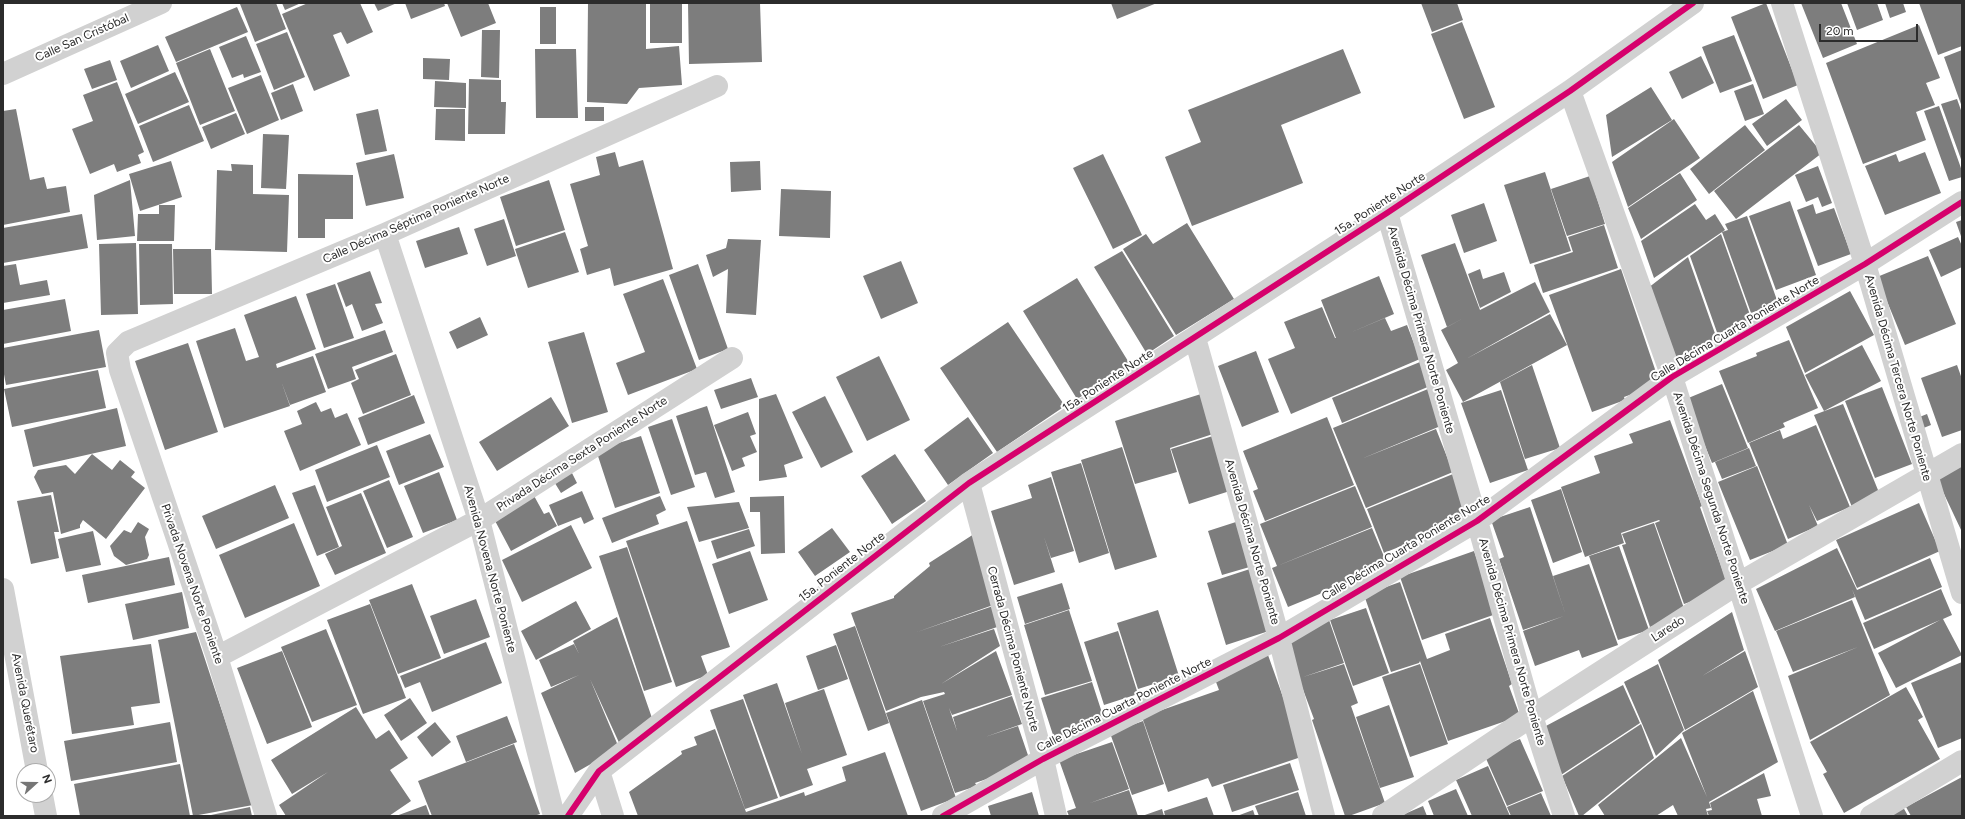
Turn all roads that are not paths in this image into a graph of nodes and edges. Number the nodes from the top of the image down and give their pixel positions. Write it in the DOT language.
graph roads {
  1 [pos="161,3"];
  2 [pos="1693,3"];
  3 [pos="1782,3"];
  4 [pos="3,74"];
  5 [pos="717,86"];
  6 [pos="1570,91"];
  7 [pos="1962,202"];
  8 [pos="1387,213"];
  9 [pos="385,234"];
  10 [pos="1865,264"];
  11 [pos="1195,338"];
  12 [pos="116,353"];
  13 [pos="732,358"];
  14 [pos="1672,377"];
  15 [pos="1962,454"];
  16 [pos="1926,475"];
  17 [pos="969,483"];
  18 [pos="479,520"];
  19 [pos="1477,521"];
  20 [pos="1739,583"];
  21 [pos="3,588"];
  22 [pos="1962,593"];
  23 [pos="1279,638"];
  24 [pos="217,657"];
  25 [pos="1532,716"];
  26 [pos="1043,759"];
  27 [pos="1962,761"];
  28 [pos="36,763"];
  29 [pos="599,771"];
  30 [pos="44,803"];
  31 [pos="46,816"];
  32 [pos="266,816"];
  33 [pos="554,816"];
  34 [pos="568,816"];
  35 [pos="613,816"];
  36 [pos="943,816"];
  37 [pos="1056,816"];
  38 [pos="1324,816"];
  39 [pos="1383,816"];
  40 [pos="1564,816"];
  41 [pos="1812,816"];
  42 [pos="1871,816"];
  1 -- 4 [label="street, Calle San Cristóbal"];
  2 -- 6 [label="street, 15a. Poniente Norte"];
  3 -- 10 [label="street, Avenida Décima Tercera Norte Poniente"];
  5 -- 9 [label="street, Calle Décima Séptima Poniente Norte"];
  6 -- 8 [label="street, 15a. Poniente Norte"];
  6 -- 14 [label="street, Avenida Décima Segunda Norte Poniente"];
  7 -- 10 [label="street, Calle Décima Cuarta Poniente Norte"];
  8 -- 11 [label="street, 15a. Poniente Norte"];
  8 -- 19 [label="street, Avenida Décima Primera Norte Poniente"];
  9 -- 12 [label="street, Calle Décima Séptima Poniente Norte"];
  9 -- 18 [label="street, Avenida Novena Norte Poniente"];
  10 -- 14 [label="street, Calle Décima Cuarta Poniente Norte"];
  10 -- 16 [label="street, Avenida Décima Tercera Norte Poniente"];
  11 -- 17 [label="street, 15a. Poniente Norte"];
  11 -- 23 [label="street, Avenida Décima Norte Poniente"];
  12 -- 24 [label="street, Privada Novena Norte Poniente"];
  13 -- 18 [label="street, Privada Décima Sexta Poniente Norte"];
  14 -- 19 [label="street, Calle Décima Cuarta Poniente Norte"];
  14 -- 20 [label="street, Avenida Décima Segunda Norte Poniente"];
  15 -- 16 [label="street, Laredo"];
  16 -- 20 [label="street, Laredo"];
  16 -- 22 [label="street, Avenida Décima Tercera Norte Poniente"];
  17 -- 26 [label="street, Cerrada Décima Poniente Norte"];
  17 -- 29 [label="street, 15a. Poniente Norte"];
  18 -- 24 [label="street, Privada Décima Sexta Poniente Norte"];
  18 -- 33 [label="street, Avenida Novena Norte Poniente"];
  19 -- 23 [label="street, Calle Décima Cuarta Poniente Norte"];
  19 -- 25 [label="street, Avenida Décima Primera Norte Poniente"];
  20 -- 25 [label="street, Laredo"];
  20 -- 41 [label="street, Avenida Décima Segunda Norte Poniente"];
  21 -- 28 [label="street, Avenida Querétaro"];
  23 -- 26 [label="street, Calle Décima Cuarta Poniente Norte"];
  23 -- 38 [label="street, Avenida Décima Norte Poniente"];
  24 -- 32 [label="street, Privada Novena Norte Poniente"];
  25 -- 39 [label="street, Laredo"];
  25 -- 40 [label="street, Avenida Décima Primera Norte Poniente"];
  26 -- 36 [label="street, Calle Décima Cuarta Poniente Norte"];
  26 -- 37 [label="street, Cerrada Décima Poniente Norte"];
  27 -- 42 [label="street"];
  29 -- 34 [label="street, 15a. Poniente Norte"];
  29 -- 35 [label="street"];
  30 -- 31 [label="street"];
}
